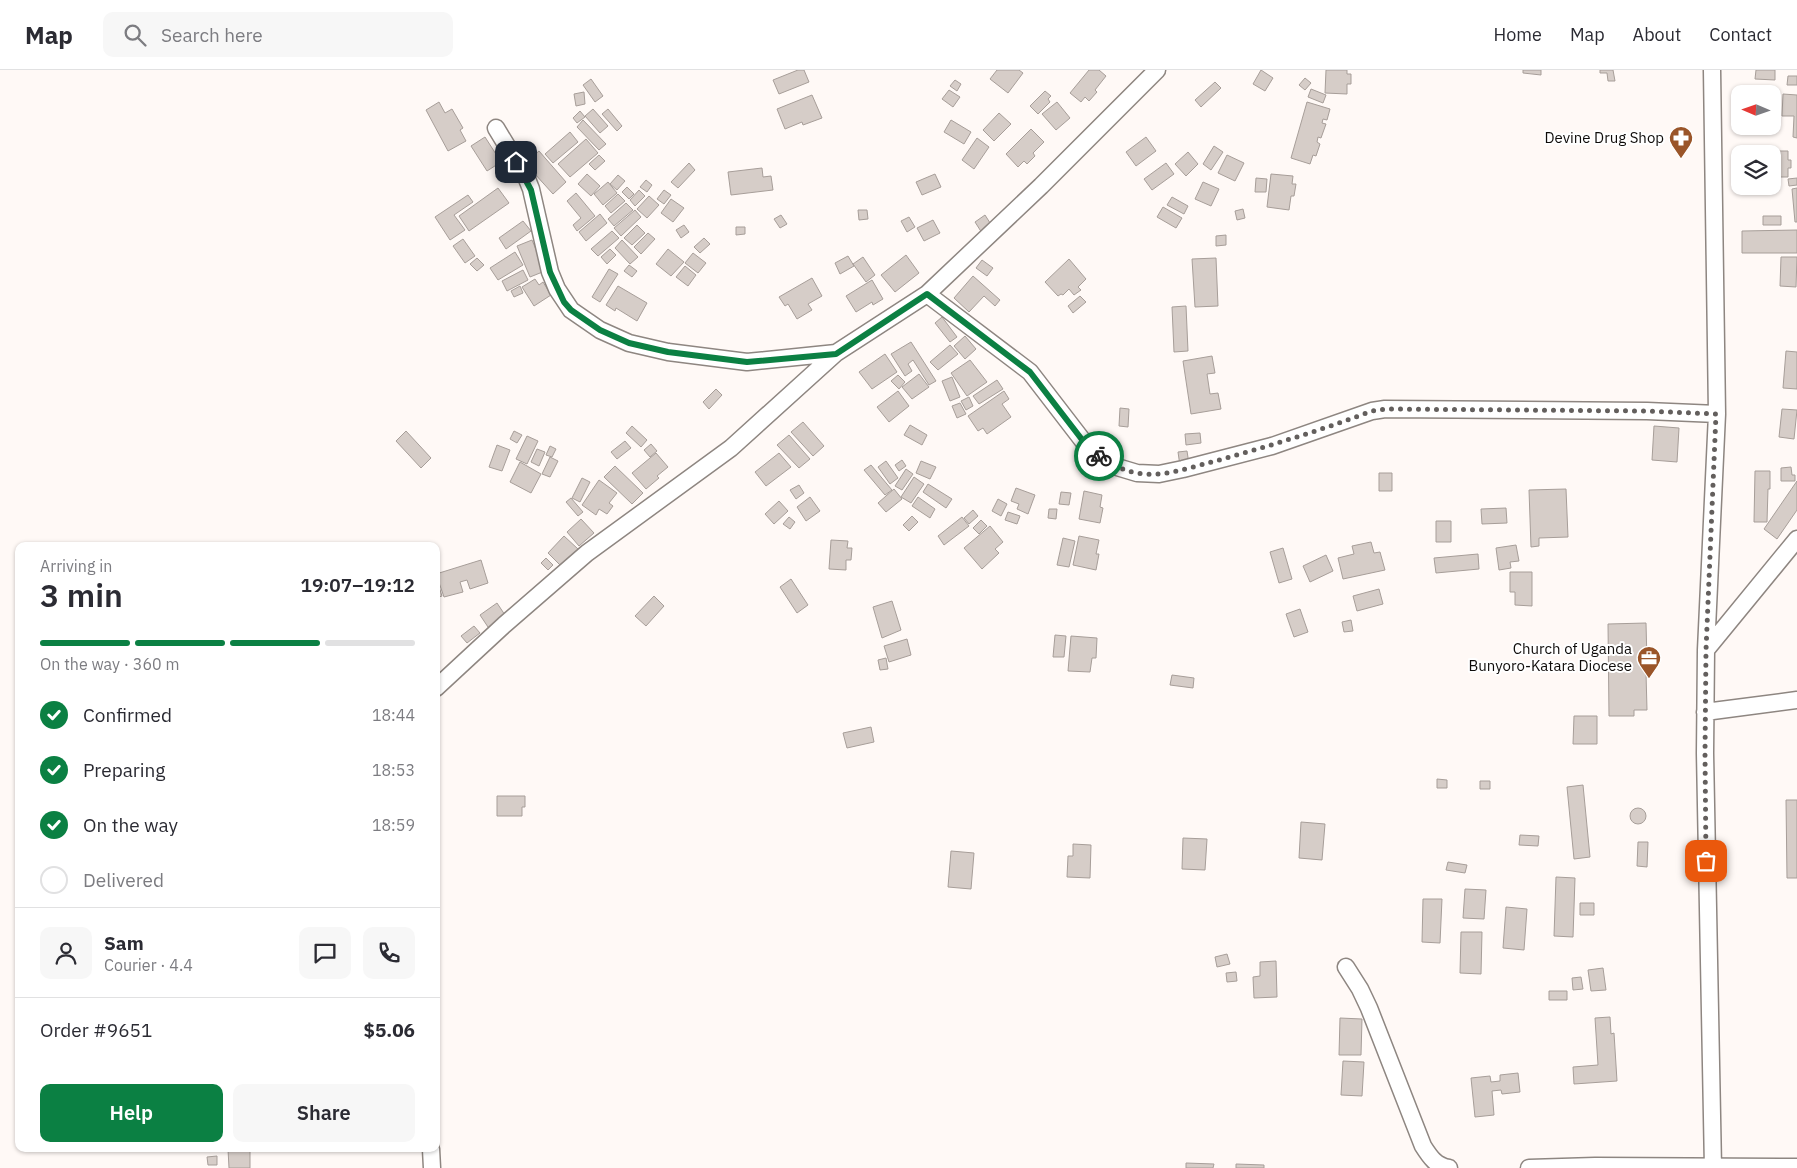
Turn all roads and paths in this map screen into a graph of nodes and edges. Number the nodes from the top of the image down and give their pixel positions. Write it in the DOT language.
graph roads {
  1 [pos="1157,70"];
  2 [pos="1712,70"];
  3 [pos="496,128"];
  4 [pos="927,294"];
  5 [pos="836,354"];
  6 [pos="1716,414"];
  7 [pos="1797,540"];
  8 [pos="1706,650"];
  9 [pos="440,684"];
  10 [pos="1797,700"];
  11 [pos="1705,712"];
  12 [pos="1346,967"];
  13 [pos="432,1152"];
  14 [pos="1713,1167"];
  15 [pos="432,1168"];
  16 [pos="1449,1168"];
  17 [pos="1529,1168"];
  18 [pos="1797,1168"];
  1 -- 4 [label="street"];
  2 -- 6 [label="street"];
  3 -- 5 [label="street"];
  4 -- 5 [label="street"];
  4 -- 6 [label="street"];
  5 -- 9 [label="street"];
  6 -- 8 [label="street"];
  7 -- 8 [label="street"];
  8 -- 11 [label="street"];
  10 -- 11 [label="street"];
  11 -- 14 [label="street"];
  12 -- 16 [label="street"];
  13 -- 15 [label="street"];
  14 -- 17 [label="street"];
  14 -- 18 [label="street"];
}
